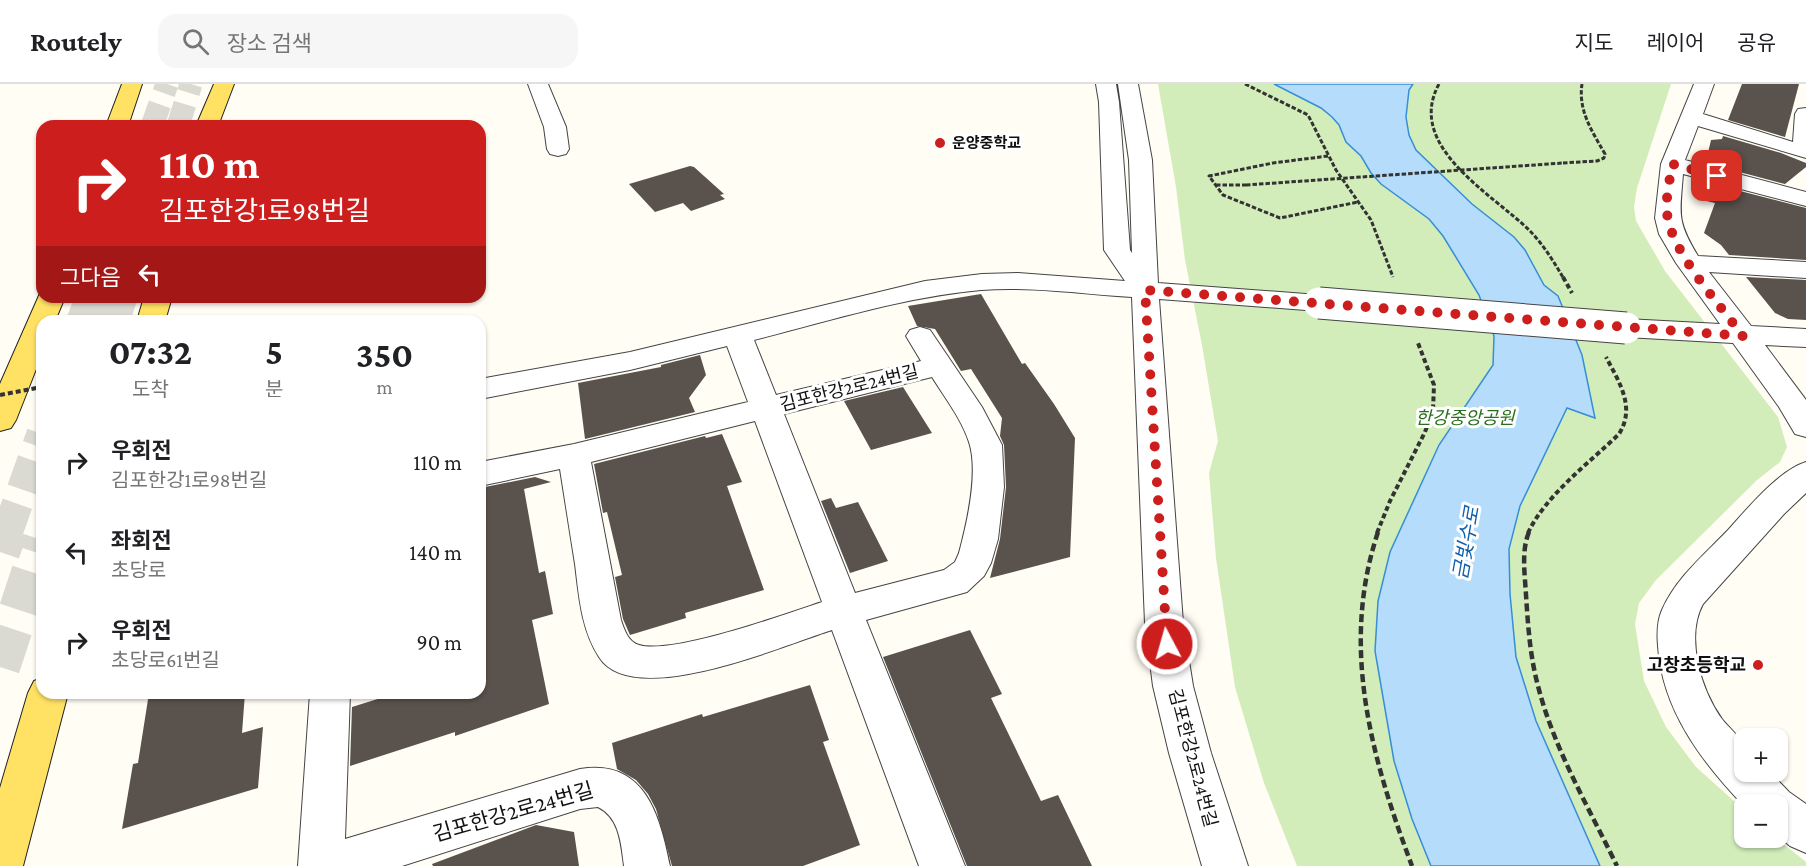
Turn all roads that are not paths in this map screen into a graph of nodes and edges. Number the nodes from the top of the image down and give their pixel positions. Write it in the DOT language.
graph roads {
  1 [pos="132,84"];
  2 [pos="224,84"];
  3 [pos="538,84"];
  4 [pos="1106,84"];
  5 [pos="1128,84"];
  6 [pos="1704,84"];
  7 [pos="1806,116"];
  8 [pos="1690,117"];
  9 [pos="119,120"];
  10 [pos="209,120"];
  11 [pos="558,149"];
  12 [pos="1805,152"];
  13 [pos="1672,164"];
  14 [pos="1806,199"];
  15 [pos="1689,263"];
  16 [pos="1806,270"];
  17 [pos="1145,290"];
  18 [pos="36,333"];
  19 [pos="738,336"];
  20 [pos="920,336"];
  21 [pos="1743,336"];
  22 [pos="1806,338"];
  23 [pos="939,366"];
  24 [pos="486,388"];
  25 [pos="765,410"];
  26 [pos="0,420"];
  27 [pos="1806,426"];
  28 [pos="574,454"];
  29 [pos="486,473"];
  30 [pos="1806,474"];
  31 [pos="843,611"];
  32 [pos="46,699"];
  33 [pos="330,699"];
  34 [pos="1762,794"];
  35 [pos="1788,817"];
  36 [pos="1806,831"];
  37 [pos="0,866"];
  38 [pos="321,866"];
  39 [pos="330,866"];
  40 [pos="647,866"];
  41 [pos="942,866"];
  42 [pos="1225,866"];
  1 -- 9 [label="main road"];
  2 -- 10 [label="main road"];
  3 -- 11 [label="street"];
  4 -- 17 [label="street"];
  5 -- 17 [label="street, 김포한강2로24번길"];
  6 -- 8 [label="street"];
  7 -- 12 [label="street"];
  8 -- 12 [label="street"];
  8 -- 13 [label="street"];
  13 -- 14 [label="street"];
  13 -- 15 [label="street"];
  15 -- 16 [label="street"];
  15 -- 21 [label="street"];
  17 -- 19 [label="street"];
  17 -- 21 [label="street, bridge"];
  17 -- 42 [label="street, 김포한강2로24번길"];
  18 -- 26 [label="main road"];
  19 -- 24 [label="street"];
  19 -- 25 [label="street, 김포한강2로24번길"];
  20 -- 23 [label="street"];
  21 -- 22 [label="street"];
  21 -- 27 [label="street"];
  23 -- 25 [label="street, 김포한강2로24번길"];
  23 -- 31 [label="street, 김포한강2로24번길"];
  25 -- 28 [label="street, 김포한강2로24번길"];
  25 -- 31 [label="street, 김포한강2로24번길"];
  28 -- 29 [label="street, 김포한강2로24번길"];
  28 -- 31 [label="street, 김포한강2로24번길"];
  30 -- 34 [label="street"];
  31 -- 41 [label="street, 김포한강2로24번길"];
  32 -- 37 [label="main road"];
  33 -- 38 [label="street"];
  35 -- 36 [label="street"];
  39 -- 40 [label="street, 김포한강2로24번길"];
}
